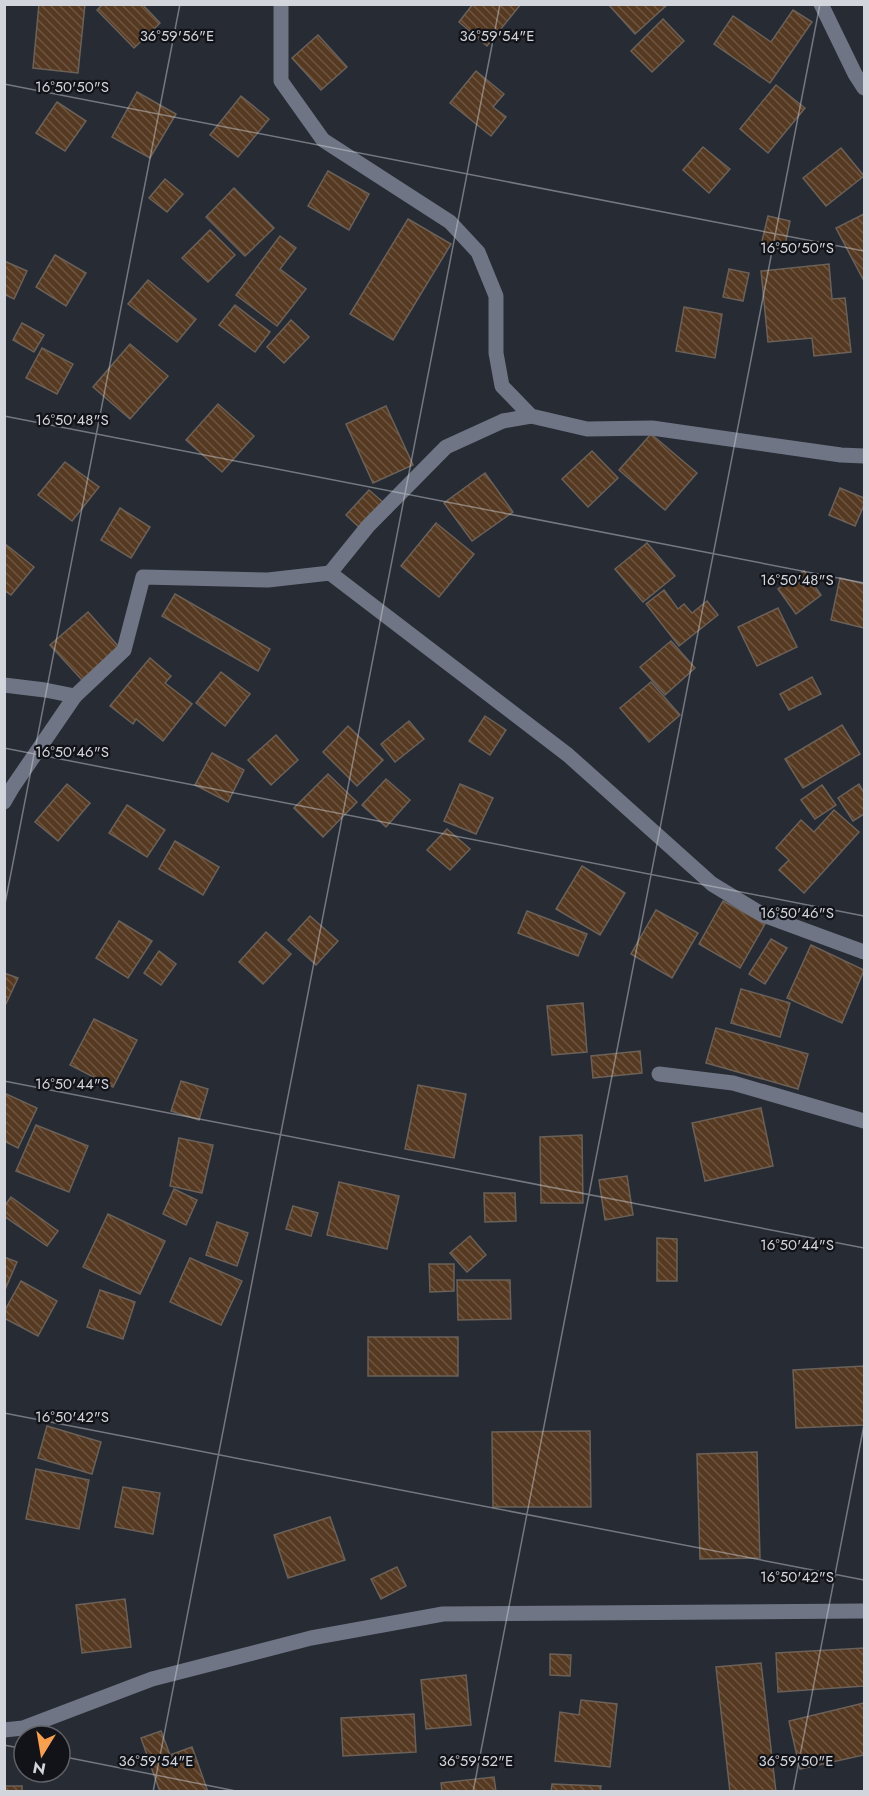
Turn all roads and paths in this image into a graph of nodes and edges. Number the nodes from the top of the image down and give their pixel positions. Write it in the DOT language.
graph roads {
  1 [pos="281,4"];
  2 [pos="820,4"];
  3 [pos="864,88"];
  4 [pos="531,416"];
  5 [pos="864,456"];
  6 [pos="330,573"];
  7 [pos="4,686"];
  8 [pos="75,696"];
  9 [pos="4,802"];
  10 [pos="864,952"];
  11 [pos="658,1074"];
  12 [pos="864,1121"];
  13 [pos="864,1611"];
  14 [pos="4,1730"];
  1 -- 4 [label="street"];
  2 -- 3 [label="street"];
  4 -- 5 [label="street"];
  4 -- 6 [label="street"];
  6 -- 8 [label="street"];
  6 -- 10 [label="street"];
  7 -- 8 [label="street"];
  8 -- 9 [label="street"];
  11 -- 12 [label="street"];
  13 -- 14 [label="street"];
}
